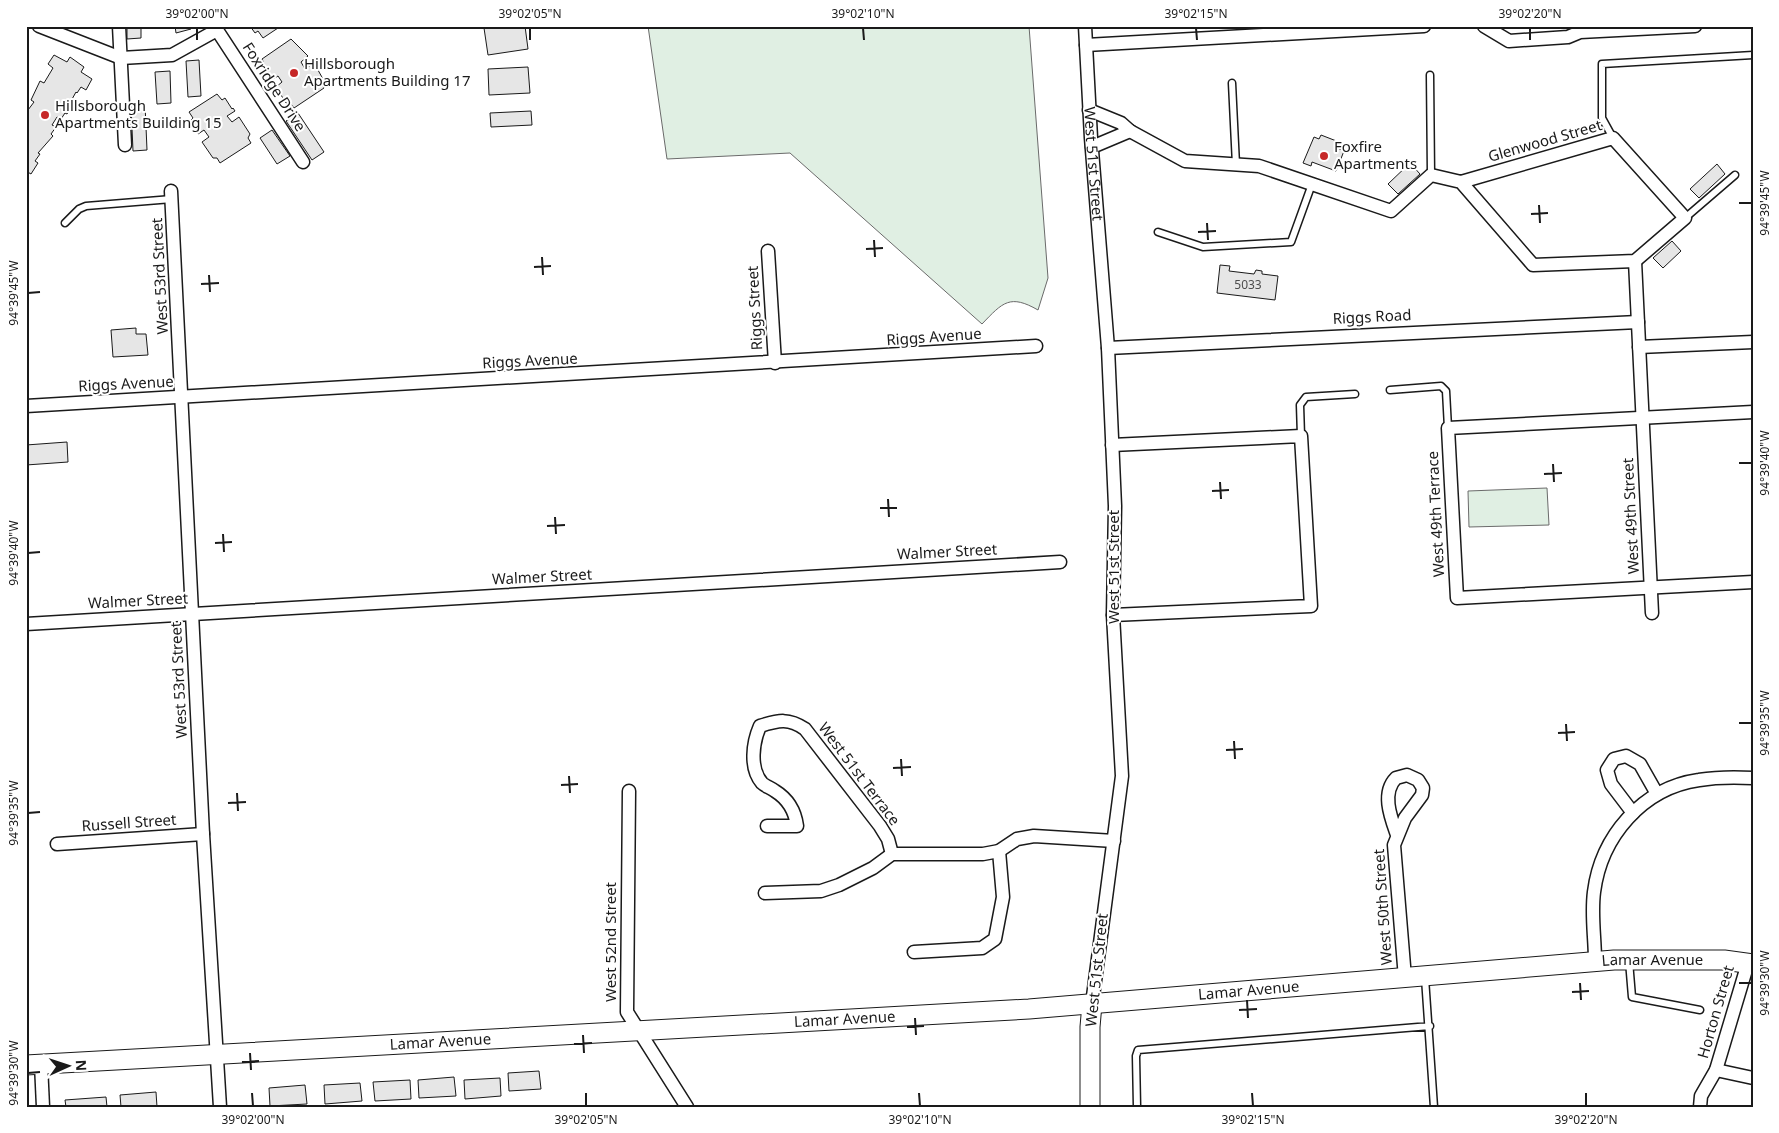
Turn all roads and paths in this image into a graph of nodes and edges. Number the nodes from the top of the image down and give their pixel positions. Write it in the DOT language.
graph roads {
  1 [pos="40,26"];
  2 [pos="119,26"];
  3 [pos="1085,26"];
  4 [pos="1424,26"];
  5 [pos="1484,26"];
  6 [pos="1695,26"];
  7 [pos="216,28"];
  8 [pos="1558,32"];
  9 [pos="1086,44"];
  10 [pos="1753,55"];
  11 [pos="121,58"];
  12 [pos="1430,75"];
  13 [pos="1232,84"];
  14 [pos="1089,110"];
  15 [pos="1130,131"];
  16 [pos="1613,138"];
  17 [pos="125,145"];
  18 [pos="1092,147"];
  19 [pos="303,162"];
  20 [pos="1236,164"];
  21 [pos="1432,175"];
  22 [pos="1735,175"];
  23 [pos="1461,182"];
  24 [pos="1312,184"];
  25 [pos="171,195"];
  26 [pos="1685,218"];
  27 [pos="65,223"];
  28 [pos="1158,232"];
  29 [pos="768,251"];
  30 [pos="1635,261"];
  31 [pos="1638,322"];
  32 [pos="1753,342"];
  33 [pos="1036,346"];
  34 [pos="1639,347"];
  35 [pos="1108,348"];
  36 [pos="775,363"];
  37 [pos="1390,390"];
  38 [pos="1355,394"];
  39 [pos="182,398"];
  40 [pos="26,406"];
  41 [pos="1753,412"];
  42 [pos="1642,417"];
  43 [pos="1448,428"];
  44 [pos="1301,436"];
  45 [pos="1112,445"];
  46 [pos="1060,562"];
  47 [pos="1753,582"];
  48 [pos="1651,587"];
  49 [pos="1652,613"];
  50 [pos="192,614"];
  51 [pos="1113,615"];
  52 [pos="26,624"];
  53 [pos="1753,778"];
  54 [pos="629,791"];
  55 [pos="1657,794"];
  56 [pos="1633,813"];
  57 [pos="767,826"];
  58 [pos="204,834"];
  59 [pos="1397,835"];
  60 [pos="1114,841"];
  61 [pos="57,844"];
  62 [pos="999,851"];
  63 [pos="892,854"];
  64 [pos="765,892"];
  65 [pos="914,952"];
  66 [pos="1629,960"];
  67 [pos="1595,961"];
  68 [pos="1750,964"];
  69 [pos="1425,976"];
  70 [pos="1405,978"];
  71 [pos="1092,1004"];
  72 [pos="1700,1010"];
  73 [pos="1430,1026"];
  74 [pos="640,1030"];
  75 [pos="217,1056"];
  76 [pos="34,1065"];
  77 [pos="1716,1070"];
  78 [pos="1753,1078"];
  79 [pos="43,1107"];
  80 [pos="220,1107"];
  81 [pos="687,1107"];
  82 [pos="1090,1107"];
  83 [pos="1137,1107"];
  84 [pos="1434,1107"];
  85 [pos="1700,1107"];
  1 -- 11 [label="street, Foxridge Drive"];
  2 -- 11 [label="street"];
  3 -- 9 [label="street, West 51st Street"];
  4 -- 9 [label="street"];
  5 -- 8 [label="street"];
  6 -- 8 [label="street"];
  7 -- 11 [label="street, Foxridge Drive"];
  7 -- 19 [label="street, Foxridge Drive"];
  9 -- 14 [label="street, West 51st Street"];
  10 -- 16 [label="lane"];
  11 -- 17 [label="street"];
  12 -- 21 [label="lane"];
  13 -- 20 [label="lane"];
  14 -- 15 [label="street"];
  14 -- 18 [label="street, West 51st Street"];
  15 -- 18 [label="street"];
  15 -- 20 [label="street"];
  16 -- 23 [label="street, Glenwood Street"];
  16 -- 26 [label="street, Glenwood Street"];
  18 -- 35 [label="street, West 51st Street"];
  20 -- 24 [label="street"];
  21 -- 23 [label="street, Glenwood Street"];
  21 -- 24 [label="street"];
  22 -- 26 [label="lane"];
  23 -- 30 [label="street"];
  24 -- 28 [label="lane"];
  25 -- 27 [label="lane"];
  25 -- 39 [label="street, West 53rd Street"];
  26 -- 30 [label="street"];
  29 -- 36 [label="street, Riggs Street"];
  30 -- 31 [label="street, West 49th Street"];
  31 -- 34 [label="street, West 49th Street"];
  31 -- 35 [label="street, Riggs Road"];
  32 -- 34 [label="street"];
  33 -- 36 [label="street, Riggs Avenue"];
  34 -- 42 [label="street, West 49th Street"];
  35 -- 45 [label="street, West 51st Street"];
  36 -- 39 [label="street, Riggs Avenue"];
  37 -- 43 [label="lane"];
  38 -- 44 [label="lane"];
  39 -- 40 [label="street, Riggs Avenue"];
  39 -- 50 [label="street, West 53rd Street"];
  41 -- 42 [label="street"];
  42 -- 43 [label="street"];
  42 -- 48 [label="street, West 49th Street"];
  43 -- 48 [label="street, West 49th Terrace"];
  44 -- 45 [label="street"];
  44 -- 51 [label="street"];
  45 -- 51 [label="street, West 51st Street"];
  46 -- 50 [label="street, Walmer Street"];
  47 -- 48 [label="street"];
  48 -- 49 [label="street, West 49th Street"];
  50 -- 52 [label="street, Walmer Street"];
  50 -- 58 [label="street, West 53rd Street"];
  51 -- 60 [label="street, West 51st Street"];
  53 -- 55 [label="street"];
  54 -- 74 [label="street, West 52nd Street"];
  55 -- 56 [label="street"];
  55 -- 56 [label="street"];
  56 -- 67 [label="street"];
  57 -- 63 [label="street, West 51st Terrace"];
  58 -- 61 [label="street, Russell Street"];
  58 -- 75 [label="street, West 53rd Street"];
  59 -- 70 [label="street, West 50th Street"];
  60 -- 62 [label="street"];
  60 -- 71 [label="street, West 51st Street"];
  62 -- 63 [label="street"];
  62 -- 65 [label="street"];
  63 -- 64 [label="street"];
  66 -- 67 [label="street, Lamar Avenue"];
  66 -- 68 [label="street, Lamar Avenue"];
  66 -- 72 [label="lane"];
  67 -- 69 [label="street, Lamar Avenue"];
  68 -- 77 [label="street, Horton Street"];
  69 -- 70 [label="street, Lamar Avenue"];
  69 -- 73 [label="lane"];
  70 -- 71 [label="street, Lamar Avenue"];
  71 -- 74 [label="street, Lamar Avenue"];
  71 -- 82 [label="street, West 51st Street"];
  73 -- 83 [label="lane"];
  73 -- 84 [label="lane"];
  74 -- 75 [label="street, Lamar Avenue"];
  74 -- 81 [label="street, West 52nd Street"];
  75 -- 76 [label="street, Lamar Avenue"];
  75 -- 80 [label="street, West 53rd Street"];
  76 -- 79 [label="street"];
  77 -- 78 [label="street, Horton Street"];
  77 -- 85 [label="street, Horton Street"];
}
